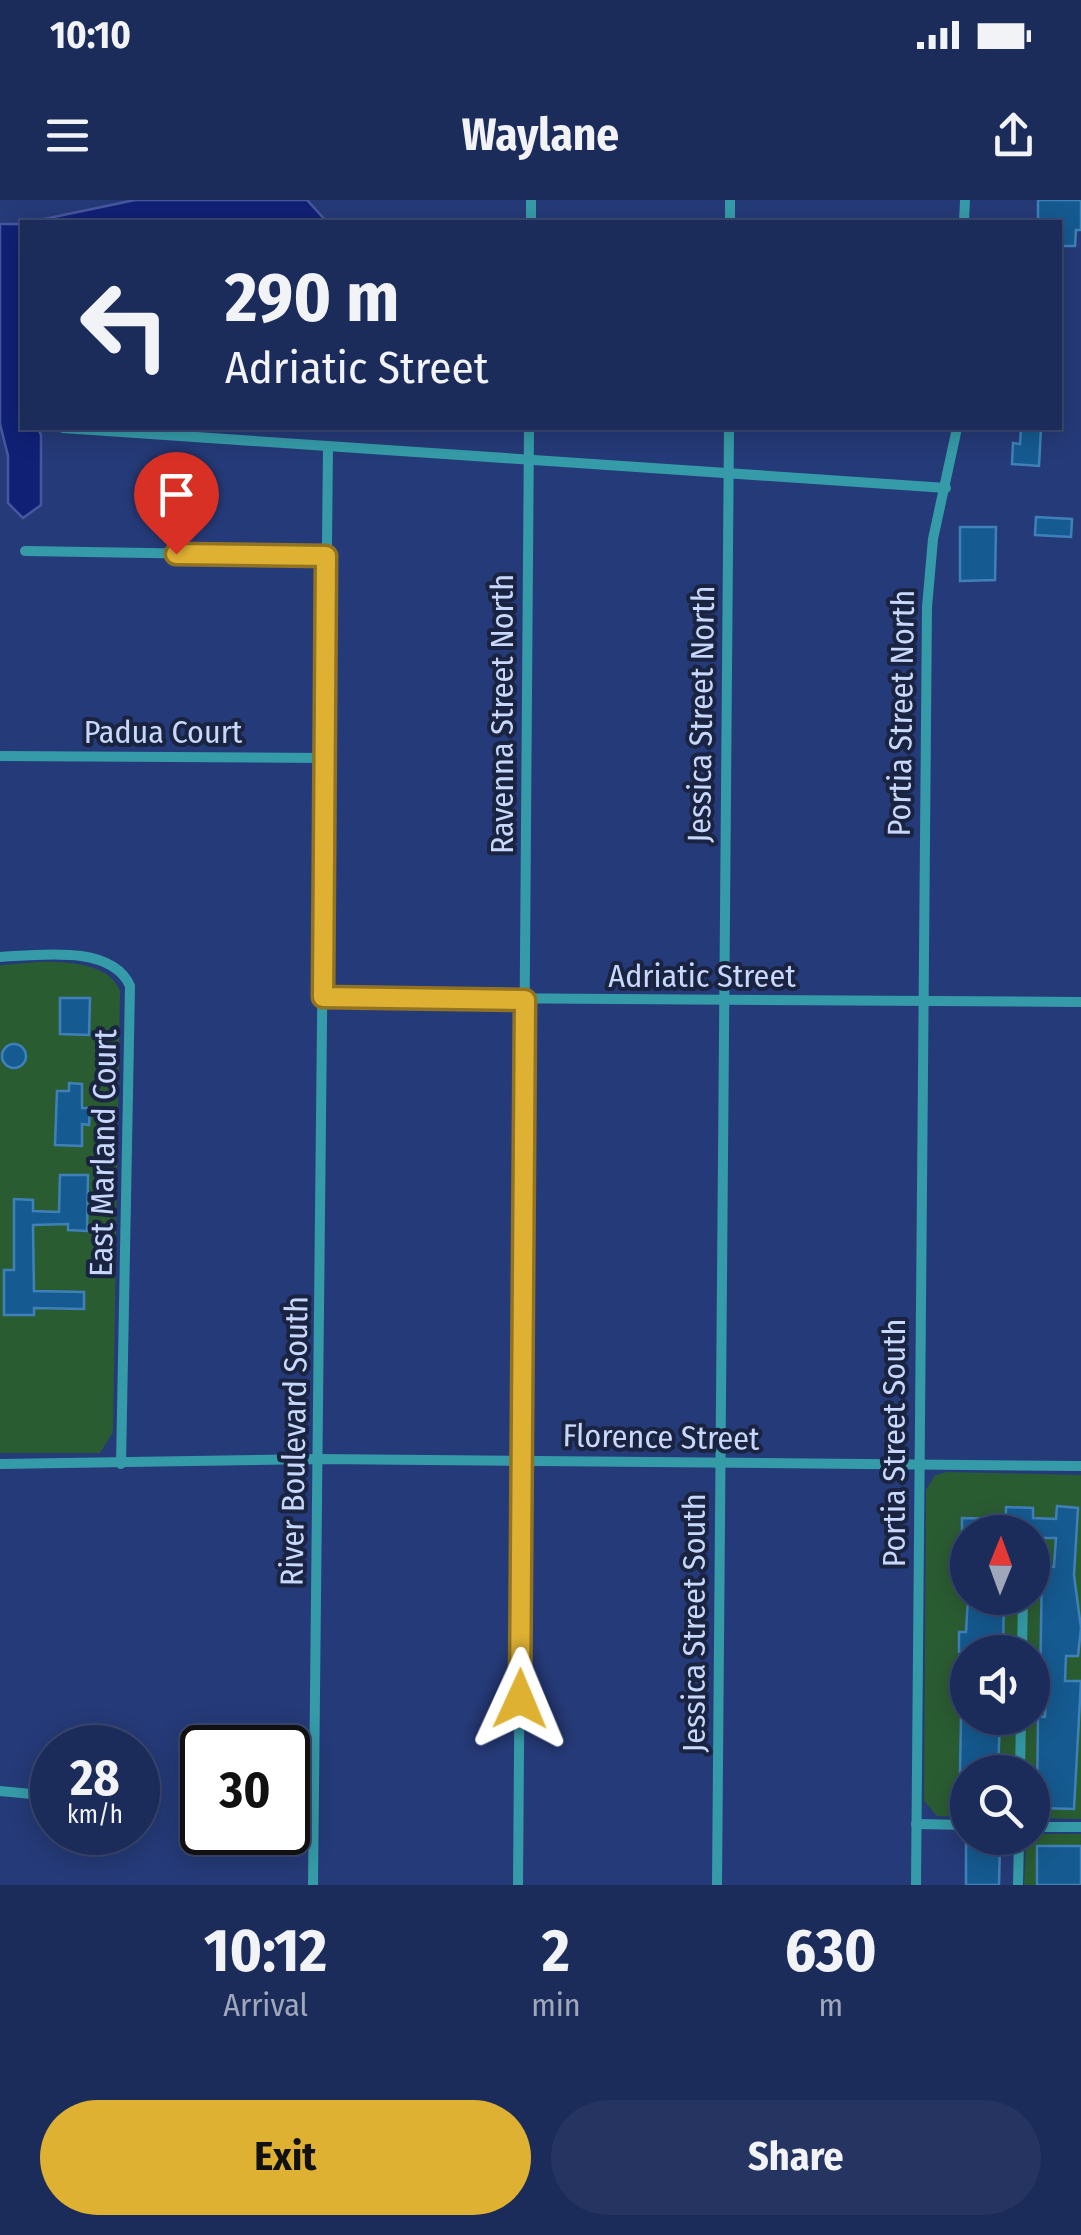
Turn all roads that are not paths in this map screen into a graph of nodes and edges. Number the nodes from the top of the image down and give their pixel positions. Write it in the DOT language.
graph roads {
  1 [pos="92,430"];
  2 [pos="529,430"];
  3 [pos="729,430"];
  4 [pos="957,430"];
  5 [pos="328,446"];
  6 [pos="528,459"];
  7 [pos="728,472"];
  8 [pos="946,488"];
  9 [pos="26,551"];
  10 [pos="326,556"];
  11 [pos="0,756"];
  12 [pos="326,758"];
  13 [pos="0,957"];
  14 [pos="323,997"];
  15 [pos="525,1000"];
  16 [pos="724,1000"];
  17 [pos="922,1002"];
  18 [pos="1081,1002"];
  19 [pos="319,1460"];
  20 [pos="521,1460"];
  21 [pos="720,1462"];
  22 [pos="0,1464"];
  23 [pos="121,1464"];
  24 [pos="920,1466"];
  25 [pos="1081,1466"];
  26 [pos="0,1791"];
  27 [pos="30,1794"];
  28 [pos="916,1824"];
  29 [pos="950,1825"];
  30 [pos="1050,1827"];
  31 [pos="1081,1828"];
  32 [pos="1019,1855"];
  33 [pos="313,1885"];
  34 [pos="518,1885"];
  35 [pos="717,1885"];
  36 [pos="916,1885"];
  37 [pos="1018,1885"];
  1 -- 5 [label="street"];
  2 -- 6 [label="street, Ravenna Street North"];
  3 -- 7 [label="street, Jessica Street North"];
  4 -- 8 [label="street, Portia Street North"];
  5 -- 6 [label="street"];
  5 -- 10 [label="street, River Boulevard South"];
  6 -- 7 [label="street"];
  6 -- 15 [label="street, Ravenna Street North"];
  7 -- 8 [label="street"];
  7 -- 16 [label="street, Jessica Street North"];
  8 -- 17 [label="street, Portia Street North"];
  9 -- 10 [label="street"];
  10 -- 12 [label="street, River Boulevard South"];
  11 -- 12 [label="street, Padua Court"];
  12 -- 14 [label="street, River Boulevard South"];
  13 -- 23 [label="street, East Marland Court"];
  14 -- 15 [label="street, Adriatic Street"];
  14 -- 19 [label="street, River Boulevard South"];
  15 -- 16 [label="street, Adriatic Street"];
  15 -- 20 [label="street, Ravenna Street North"];
  16 -- 17 [label="street, Adriatic Street"];
  16 -- 21 [label="street, Jessica Street South"];
  17 -- 18 [label="street, Adriatic Street"];
  17 -- 24 [label="street, Portia Street South"];
  19 -- 20 [label="street, Florence Street"];
  19 -- 23 [label="street, Florence Street"];
  19 -- 33 [label="street, River Boulevard South"];
  20 -- 21 [label="street, Florence Street"];
  20 -- 34 [label="street, Ravenna Street North"];
  21 -- 24 [label="street, Florence Street"];
  21 -- 35 [label="street, Jessica Street South"];
  22 -- 23 [label="street, Florence Street"];
  24 -- 25 [label="street, Florence Street"];
  24 -- 28 [label="street, Portia Street South"];
  26 -- 27 [label="street"];
  28 -- 29 [label="street"];
  28 -- 36 [label="street, Portia Street South"];
  30 -- 31 [label="street"];
  32 -- 37 [label="street"];
}
